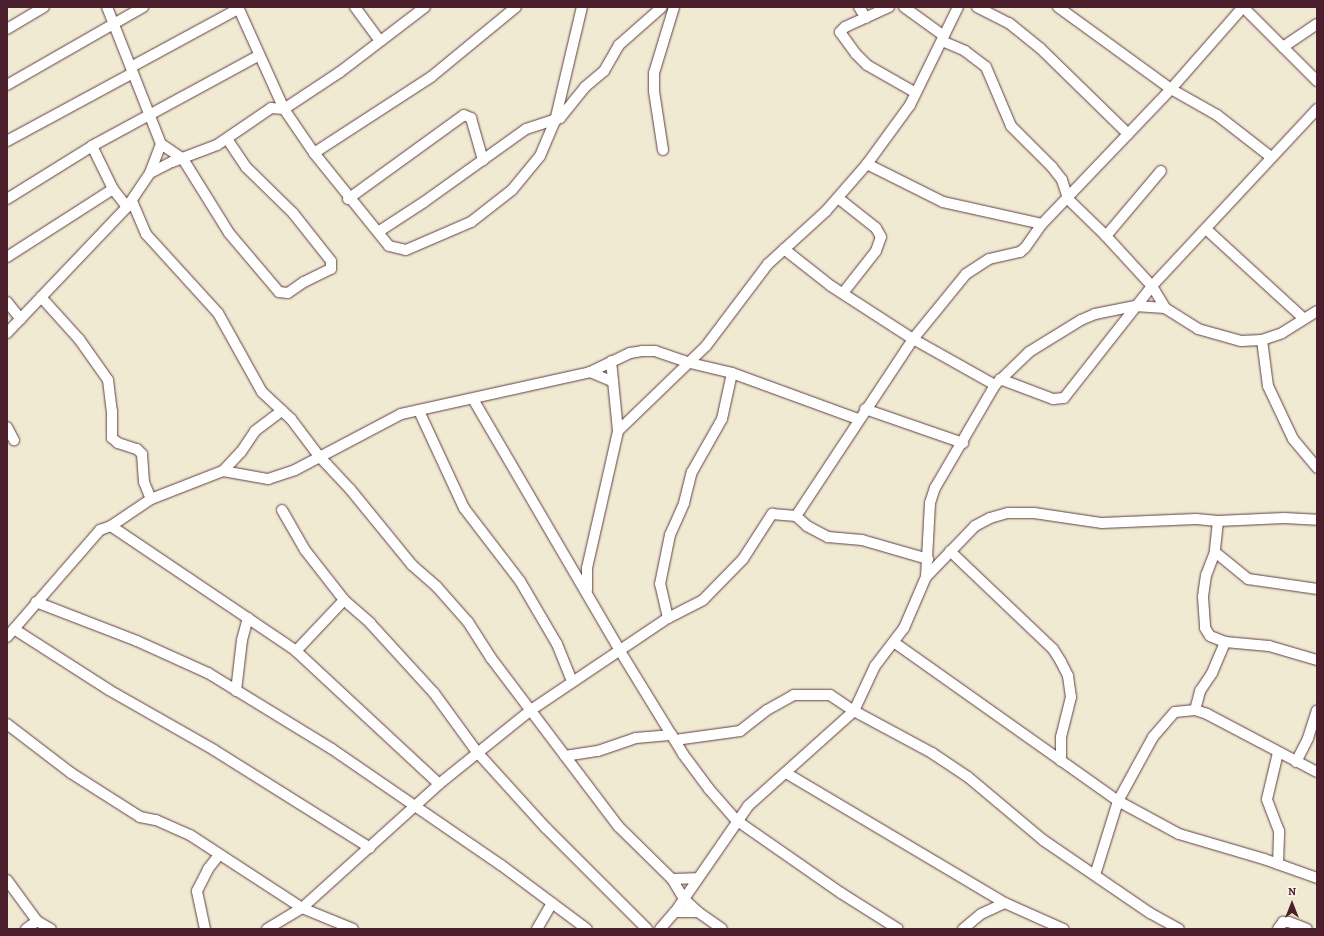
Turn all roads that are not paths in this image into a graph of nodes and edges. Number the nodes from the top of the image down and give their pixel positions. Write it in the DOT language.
graph roads {
  1 [pos="44,7"];
  2 [pos="107,7"];
  3 [pos="143,7"];
  4 [pos="355,7"];
  5 [pos="425,7"];
  6 [pos="516,7"];
  7 [pos="582,7"];
  8 [pos="662,7"];
  9 [pos="674,7"];
  10 [pos="859,7"];
  11 [pos="889,7"];
  12 [pos="904,7"];
  13 [pos="958,7"];
  14 [pos="976,7"];
  15 [pos="1058,7"];
  16 [pos="1243,7"];
  17 [pos="238,8"];
  18 [pos="866,18"];
  19 [pos="113,24"];
  20 [pos="1317,24"];
  21 [pos="7,29"];
  22 [pos="943,39"];
  23 [pos="380,41"];
  24 [pos="1283,47"];
  25 [pos="258,56"];
  26 [pos="132,70"];
  27 [pos="1317,81"];
  28 [pos="7,85"];
  29 [pos="1171,89"];
  30 [pos="916,93"];
  31 [pos="284,108"];
  32 [pos="1317,109"];
  33 [pos="151,115"];
  34 [pos="555,121"];
  35 [pos="1128,134"];
  36 [pos="227,139"];
  37 [pos="7,140"];
  38 [pos="161,144"];
  39 [pos="92,146"];
  40 [pos="663,150"];
  41 [pos="314,153"];
  42 [pos="1271,158"];
  43 [pos="183,159"];
  44 [pos="483,160"];
  45 [pos="867,164"];
  46 [pos="1161,171"];
  47 [pos="150,173"];
  48 [pos="1062,180"];
  49 [pos="1081,185"];
  50 [pos="113,189"];
  51 [pos="348,198"];
  52 [pos="838,198"];
  53 [pos="1068,198"];
  54 [pos="7,199"];
  55 [pos="130,204"];
  56 [pos="1042,224"];
  57 [pos="1206,228"];
  58 [pos="378,232"];
  59 [pos="1106,236"];
  60 [pos="784,249"];
  61 [pos="7,257"];
  62 [pos="1152,286"];
  63 [pos="843,293"];
  64 [pos="42,297"];
  65 [pos="7,302"];
  66 [pos="1135,306"];
  67 [pos="1165,308"];
  68 [pos="1317,311"];
  69 [pos="1304,318"];
  70 [pos="20,319"];
  71 [pos="7,333"];
  72 [pos="914,339"];
  73 [pos="1262,340"];
  74 [pos="611,361"];
  75 [pos="690,363"];
  76 [pos="590,372"];
  77 [pos="732,372"];
  78 [pos="613,382"];
  79 [pos="997,382"];
  80 [pos="473,399"];
  81 [pos="866,409"];
  82 [pos="282,410"];
  83 [pos="419,411"];
  84 [pos="858,419"];
  85 [pos="7,427"];
  86 [pos="618,431"];
  87 [pos="14,440"];
  88 [pos="963,443"];
  89 [pos="319,456"];
  90 [pos="1317,468"];
  91 [pos="223,471"];
  92 [pos="151,499"];
  93 [pos="282,510"];
  94 [pos="796,516"];
  95 [pos="1317,520"];
  96 [pos="1218,521"];
  97 [pos="111,526"];
  98 [pos="950,551"];
  99 [pos="1215,552"];
  100 [pos="928,559"];
  101 [pos="926,577"];
  102 [pos="1317,589"];
  103 [pos="589,596"];
  104 [pos="344,600"];
  105 [pos="36,602"];
  106 [pos="248,618"];
  107 [pos="668,618"];
  108 [pos="14,629"];
  109 [pos="7,637"];
  110 [pos="1224,642"];
  111 [pos="895,643"];
  112 [pos="296,651"];
  113 [pos="620,651"];
  114 [pos="1317,660"];
  115 [pos="572,681"];
  116 [pos="236,691"];
  117 [pos="531,710"];
  118 [pos="1195,710"];
  119 [pos="1317,710"];
  120 [pos="854,711"];
  121 [pos="7,724"];
  122 [pos="673,738"];
  123 [pos="477,752"];
  124 [pos="1278,753"];
  125 [pos="565,756"];
  126 [pos="1061,761"];
  127 [pos="1296,762"];
  128 [pos="1317,772"];
  129 [pos="786,773"];
  130 [pos="439,784"];
  131 [pos="1118,801"];
  132 [pos="414,806"];
  133 [pos="736,820"];
  134 [pos="370,848"];
  135 [pos="219,855"];
  136 [pos="1278,864"];
  137 [pos="1095,874"];
  138 [pos="696,878"];
  139 [pos="1317,878"];
  140 [pos="672,879"];
  141 [pos="7,880"];
  142 [pos="684,899"];
  143 [pos="552,903"];
  144 [pos="1005,903"];
  145 [pos="302,908"];
  146 [pos="675,912"];
  147 [pos="698,912"];
  148 [pos="37,921"];
  149 [pos="272,928"];
  150 [pos="26,929"];
  151 [pos="51,929"];
  152 [pos="204,929"];
  153 [pos="352,929"];
  154 [pos="537,929"];
  155 [pos="586,929"];
  156 [pos="647,929"];
  157 [pos="660,929"];
  158 [pos="722,929"];
  159 [pos="898,929"];
  160 [pos="963,929"];
  161 [pos="1063,929"];
  162 [pos="1179,929"];
  163 [pos="1278,929"];
  164 [pos="1307,929"];
  1 -- 21 [label="street"];
  2 -- 19 [label="street"];
  3 -- 19 [label="street"];
  4 -- 23 [label="street"];
  5 -- 23 [label="street"];
  6 -- 41 [label="street"];
  7 -- 34 [label="street"];
  8 -- 34 [label="street"];
  9 -- 40 [label="street"];
  10 -- 18 [label="street"];
  11 -- 18 [label="street"];
  12 -- 22 [label="street"];
  13 -- 22 [label="street"];
  14 -- 35 [label="street"];
  15 -- 29 [label="street"];
  16 -- 24 [label="street"];
  16 -- 29 [label="street"];
  17 -- 25 [label="street"];
  17 -- 26 [label="street"];
  18 -- 30 [label="street"];
  19 -- 26 [label="street"];
  19 -- 28 [label="street"];
  20 -- 24 [label="street"];
  22 -- 30 [label="street"];
  22 -- 48 [label="street"];
  23 -- 31 [label="street"];
  24 -- 27 [label="street"];
  25 -- 31 [label="street"];
  25 -- 33 [label="street"];
  26 -- 33 [label="street"];
  26 -- 37 [label="street"];
  29 -- 35 [label="street"];
  29 -- 42 [label="street"];
  30 -- 45 [label="street"];
  31 -- 36 [label="street"];
  31 -- 41 [label="street"];
  32 -- 42 [label="street"];
  33 -- 38 [label="street"];
  33 -- 39 [label="street"];
  34 -- 44 [label="street"];
  34 -- 58 [label="street"];
  35 -- 49 [label="street"];
  36 -- 43 [label="street"];
  36 -- 43 [label="street"];
  38 -- 43 [label="street"];
  38 -- 47 [label="street"];
  39 -- 50 [label="street"];
  39 -- 54 [label="street"];
  41 -- 51 [label="street"];
  42 -- 57 [label="street"];
  43 -- 47 [label="street"];
  44 -- 51 [label="street"];
  44 -- 58 [label="street"];
  45 -- 52 [label="street"];
  45 -- 56 [label="street"];
  46 -- 59 [label="street"];
  47 -- 55 [label="street"];
  48 -- 49 [label="street"];
  48 -- 53 [label="street"];
  49 -- 53 [label="street"];
  50 -- 55 [label="street"];
  50 -- 61 [label="street"];
  51 -- 58 [label="street"];
  52 -- 60 [label="street"];
  52 -- 63 [label="street"];
  53 -- 56 [label="street"];
  53 -- 59 [label="street"];
  55 -- 64 [label="street"];
  55 -- 82 [label="street"];
  56 -- 72 [label="street"];
  57 -- 62 [label="street"];
  57 -- 69 [label="street"];
  59 -- 62 [label="street"];
  60 -- 63 [label="street"];
  60 -- 75 [label="street"];
  62 -- 66 [label="street"];
  62 -- 67 [label="street"];
  63 -- 72 [label="street"];
  64 -- 70 [label="street"];
  64 -- 92 [label="street"];
  65 -- 70 [label="street"];
  66 -- 67 [label="street"];
  66 -- 79 [label="street"];
  66 -- 79 [label="street"];
  67 -- 73 [label="street"];
  68 -- 69 [label="street"];
  69 -- 73 [label="street"];
  70 -- 71 [label="street"];
  72 -- 79 [label="street"];
  72 -- 81 [label="street"];
  73 -- 90 [label="street"];
  74 -- 75 [label="street"];
  74 -- 76 [label="street"];
  74 -- 78 [label="street"];
  75 -- 77 [label="street"];
  75 -- 86 [label="street"];
  76 -- 78 [label="street"];
  76 -- 80 [label="street"];
  77 -- 84 [label="street"];
  77 -- 107 [label="street"];
  78 -- 86 [label="street"];
  79 -- 88 [label="street"];
  80 -- 83 [label="street"];
  80 -- 103 [label="street"];
  81 -- 84 [label="street"];
  81 -- 88 [label="street"];
  82 -- 89 [label="street"];
  82 -- 91 [label="street"];
  83 -- 89 [label="street"];
  83 -- 115 [label="street"];
  84 -- 94 [label="street"];
  85 -- 87 [label="street"];
  86 -- 103 [label="street"];
  88 -- 100 [label="street"];
  89 -- 91 [label="street"];
  89 -- 117 [label="street"];
  91 -- 92 [label="street"];
  92 -- 97 [label="street"];
  93 -- 104 [label="street"];
  94 -- 100 [label="street"];
  94 -- 107 [label="street"];
  95 -- 96 [label="street"];
  96 -- 98 [label="street"];
  96 -- 99 [label="street"];
  97 -- 105 [label="street"];
  97 -- 106 [label="street"];
  98 -- 101 [label="street"];
  98 -- 126 [label="street"];
  99 -- 102 [label="street"];
  99 -- 110 [label="street"];
  100 -- 101 [label="street"];
  101 -- 111 [label="street"];
  103 -- 113 [label="street"];
  104 -- 112 [label="street"];
  104 -- 123 [label="street"];
  105 -- 108 [label="street"];
  105 -- 116 [label="street"];
  106 -- 112 [label="street"];
  106 -- 116 [label="street"];
  107 -- 113 [label="street"];
  108 -- 109 [label="street"];
  108 -- 134 [label="street"];
  110 -- 114 [label="street"];
  110 -- 118 [label="street"];
  111 -- 120 [label="street"];
  111 -- 126 [label="street"];
  112 -- 130 [label="street"];
  113 -- 115 [label="street"];
  113 -- 122 [label="street"];
  115 -- 117 [label="street"];
  116 -- 132 [label="street"];
  117 -- 123 [label="street"];
  117 -- 125 [label="street"];
  118 -- 124 [label="street"];
  118 -- 131 [label="street"];
  119 -- 127 [label="street"];
  120 -- 122 [label="street"];
  120 -- 129 [label="street"];
  120 -- 137 [label="street"];
  121 -- 135 [label="street"];
  122 -- 125 [label="street"];
  122 -- 133 [label="street"];
  123 -- 130 [label="street"];
  123 -- 156 [label="street"];
  124 -- 127 [label="street"];
  124 -- 136 [label="street"];
  125 -- 140 [label="street"];
  126 -- 131 [label="street"];
  127 -- 128 [label="street"];
  129 -- 133 [label="street"];
  129 -- 144 [label="street"];
  130 -- 132 [label="street"];
  131 -- 136 [label="street"];
  131 -- 137 [label="street"];
  132 -- 134 [label="street"];
  132 -- 143 [label="street"];
  133 -- 138 [label="street"];
  133 -- 159 [label="street"];
  134 -- 145 [label="street"];
  135 -- 145 [label="street"];
  135 -- 152 [label="street"];
  136 -- 139 [label="street"];
  137 -- 162 [label="street"];
  138 -- 140 [label="street"];
  138 -- 142 [label="street"];
  140 -- 142 [label="street"];
  141 -- 148 [label="street"];
  142 -- 146 [label="street"];
  142 -- 147 [label="street"];
  143 -- 154 [label="street"];
  143 -- 155 [label="street"];
  144 -- 160 [label="street"];
  144 -- 161 [label="street"];
  145 -- 149 [label="street"];
  145 -- 153 [label="street"];
  146 -- 147 [label="street"];
  146 -- 157 [label="street"];
  147 -- 158 [label="street"];
  148 -- 150 [label="street"];
  148 -- 151 [label="street"];
  163 -- 164 [label="street"];
}
